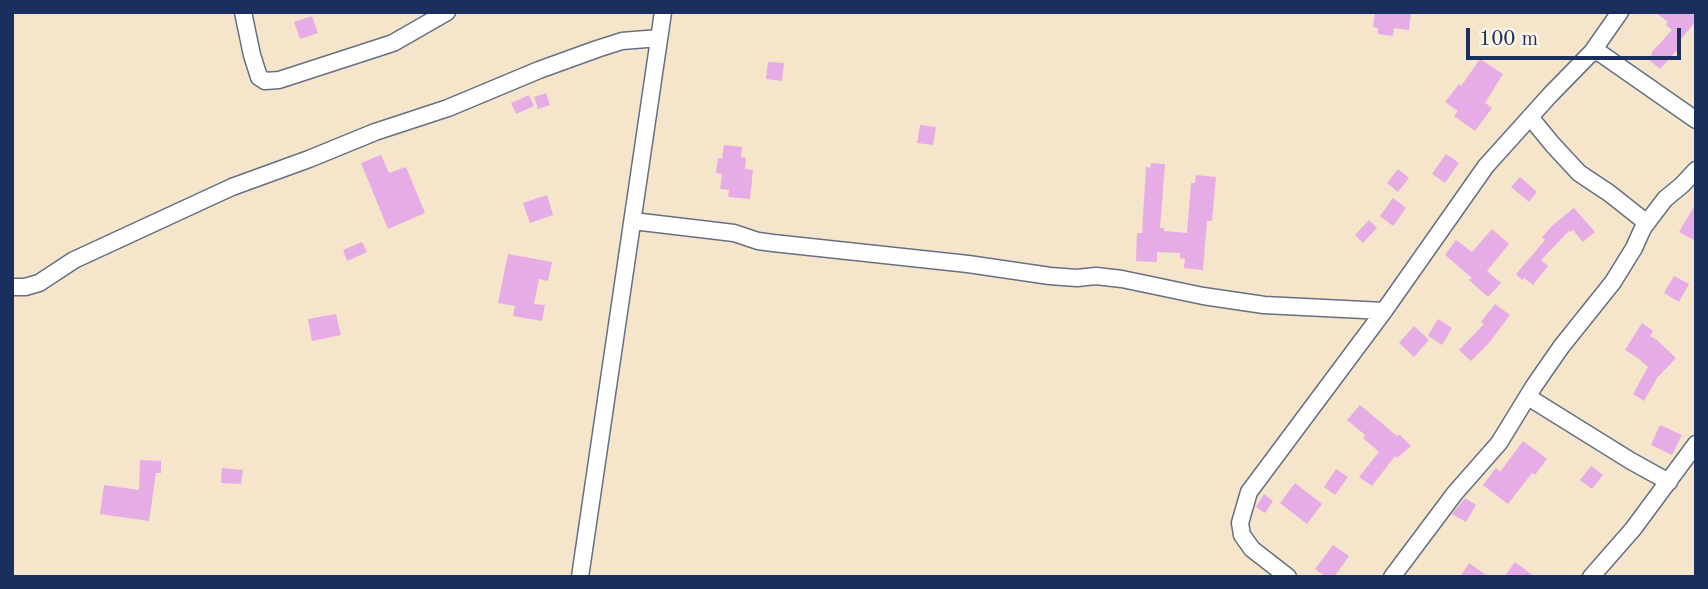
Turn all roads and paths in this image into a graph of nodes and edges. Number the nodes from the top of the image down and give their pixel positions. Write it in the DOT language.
graph roads {
  1 [pos="243,12"];
  2 [pos="447,12"];
  3 [pos="663,12"];
  4 [pos="1620,12"];
  5 [pos="659,38"];
  6 [pos="1592,51"];
  7 [pos="1530,117"];
  8 [pos="1696,120"];
  9 [pos="1696,170"];
  10 [pos="633,221"];
  11 [pos="1647,223"];
  12 [pos="12,287"];
  13 [pos="1384,311"];
  14 [pos="1528,397"];
  15 [pos="1696,444"];
  16 [pos="1669,482"];
  17 [pos="580,577"];
  18 [pos="1288,577"];
  19 [pos="1391,577"];
  20 [pos="1591,577"];
  1 -- 2 [label="street"];
  3 -- 5 [label="street"];
  4 -- 6 [label="street"];
  5 -- 10 [label="street"];
  5 -- 12 [label="street"];
  6 -- 7 [label="street"];
  6 -- 8 [label="street"];
  7 -- 11 [label="street"];
  7 -- 13 [label="street"];
  9 -- 11 [label="street"];
  10 -- 13 [label="street"];
  10 -- 17 [label="street"];
  11 -- 14 [label="street"];
  13 -- 18 [label="street"];
  14 -- 16 [label="street"];
  14 -- 19 [label="street"];
  15 -- 16 [label="street"];
  16 -- 20 [label="street"];
}
